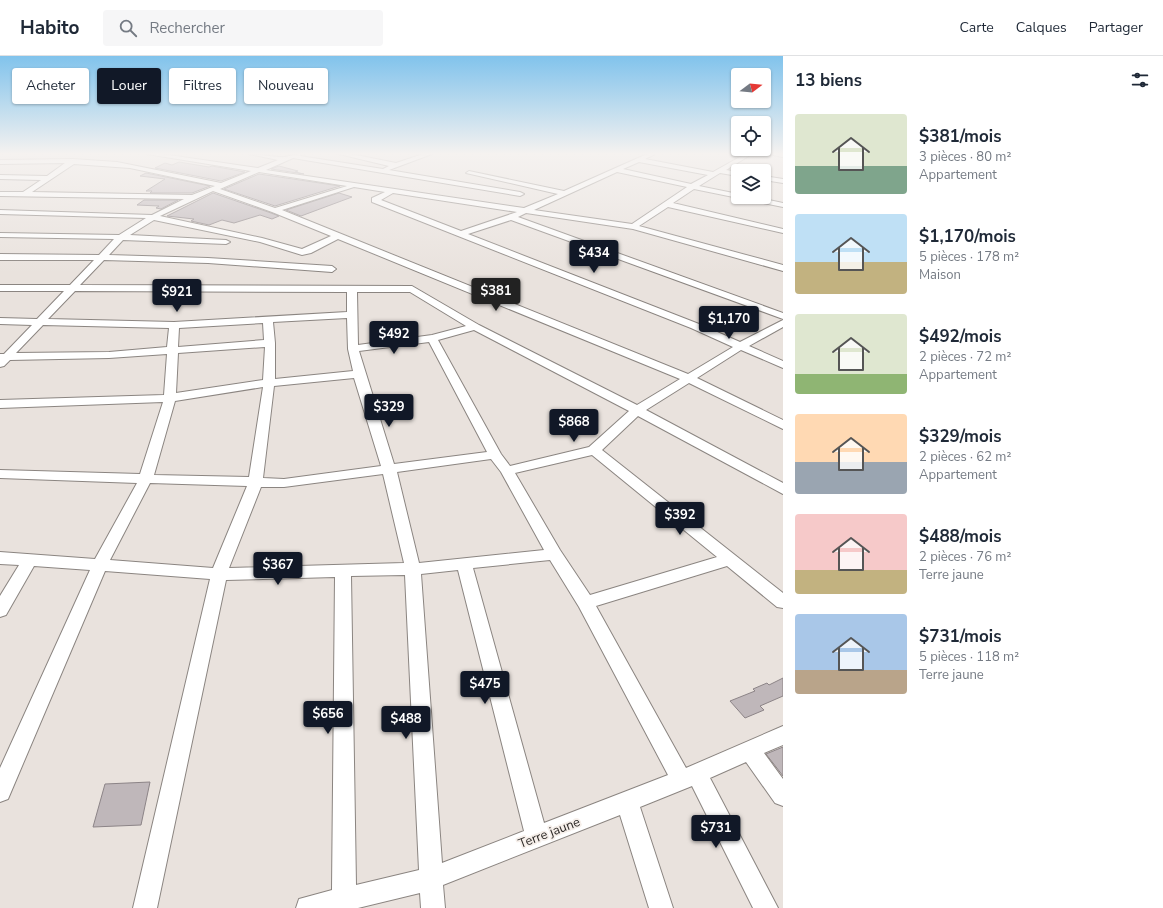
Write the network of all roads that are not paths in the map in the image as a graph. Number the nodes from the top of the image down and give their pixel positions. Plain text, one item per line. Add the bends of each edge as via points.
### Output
1 (0, 194) edge
2 (25, 194) junction
3 (202, 194) edge
4 (233, 194) edge
5 (328, 194) edge
6 (386, 194) edge
7 (411, 194) edge
8 (563, 194) edge
9 (681, 194) edge
10 (194, 198) junction
11 (771, 203) edge
12 (666, 204) junction
13 (783, 205) edge
14 (5, 207) edge
15 (275, 210) junction
16 (526, 210) junction
17 (511, 217) junction
18 (153, 218) junction
19 (633, 227) junction
20 (783, 231) edge
21 (463, 233) junction
22 (0, 235) edge
23 (337, 236) junction
24 (121, 237) junction
25 (226, 242) dead end
26 (0, 257) edge
27 (102, 257) junction
28 (783, 268) edge
29 (332, 269) dead end
30 (0, 288) edge
31 (73, 288) junction
32 (352, 290) junction
33 (353, 315) junction
34 (783, 316) edge
35 (268, 319) junction
36 (0, 321) edge
37 (41, 321) junction
38 (783, 323) edge
39 (174, 324) junction
40 (475, 327) junction
41 (432, 338) junction
42 (270, 343) junction
43 (741, 346) junction
44 (353, 349) junction
45 (173, 350) junction
46 (2, 359) edge
47 (783, 365) edge
48 (358, 374) junction
49 (688, 378) junction
50 (269, 383) junction
51 (170, 398) junction
52 (0, 404) edge
53 (637, 410) junction
54 (783, 426) edge
55 (594, 450) junction
56 (495, 455) junction
57 (389, 469) junction
58 (507, 471) junction
59 (0, 474) edge
60 (146, 478) junction
61 (255, 483) junction
62 (783, 489) edge
63 (554, 554) junction
64 (0, 558) edge
65 (730, 559) junction
66 (30, 560) junction
67 (464, 564) junction
68 (100, 566) junction
69 (413, 569) junction
70 (343, 570) junction
71 (218, 574) junction
72 (586, 602) junction
73 (783, 602) edge
74 (0, 610) edge
75 (783, 735) edge
76 (750, 751) junction
77 (689, 777) junction
78 (0, 792) edge
79 (783, 796) edge
80 (627, 802) junction
81 (537, 837) junction
82 (430, 879) junction
83 (344, 899) junction
84 (145, 908) edge
85 (308, 908) edge
86 (433, 908) edge
87 (662, 908) edge
88 (766, 908) edge

1 - 2 street
2 - 10 street
2 - 14 street
3 - 10 street
4 - 15 street
5 - 15 street
6 - 21 street via 375,200
7 - 16 street
8 - 16 street
9 - 12 street
10 - 18 street
11 - 13 street
12 - 19 street
12 - 20 street
14 - 18 street
15 - 23 street
16 - 17 street
16 - 19 street
17 - 21 street
17 - 34 street
18 - 23 street via 262,240 302,252
18 - 24 street
19 - 28 street
21 - 43 street
22 - 24 street
23 - 49 street
24 - 25 street
24 - 27 street
26 - 27 street
27 - 29 street via 282,264
27 - 31 street
30 - 31 street
31 - 32 street
31 - 37 street
32 - 33 street
32 - 40 street via 412,289
33 - 35 street
33 - 44 street
35 - 39 street
35 - 42 street
36 - 37 street
37 - 39 street
37 - 46 street
38 - 43 street
39 - 45 street
40 - 41 street
40 - 53 street
41 - 44 street
41 - 56 street
42 - 45 street
42 - 50 street
43 - 47 street
43 - 49 street
44 - 48 street
45 - 46 street
45 - 51 street
48 - 50 street
48 - 57 street
49 - 53 street
49 - 54 street
50 - 51 street
50 - 61 street
51 - 52 street
51 - 60 street
53 - 55 street
53 - 62 street
55 - 58 street
55 - 65 street
56 - 57 street
56 - 58 street
57 - 61 street via 313,480
57 - 69 street
58 - 63 street
59 - 60 street
60 - 61 street
60 - 68 street
61 - 71 street
63 - 67 street
63 - 72 street
64 - 66 street
65 - 72 street
65 - 73 street
66 - 68 street
66 - 74 street
67 - 69 street
67 - 81 street
68 - 71 street
68 - 78 street
69 - 70 street
69 - 82 street
70 - 71 street
70 - 83 street
71 - 84 street
72 - 77 street
75 - 76 street, Terre jaune
76 - 77 street, Terre jaune
76 - 79 street
77 - 80 street, Terre jaune
77 - 88 street
80 - 81 street, Terre jaune
80 - 87 street
81 - 82 street, Terre jaune
82 - 83 street, Terre jaune
82 - 86 street
83 - 85 street, Terre jaune

